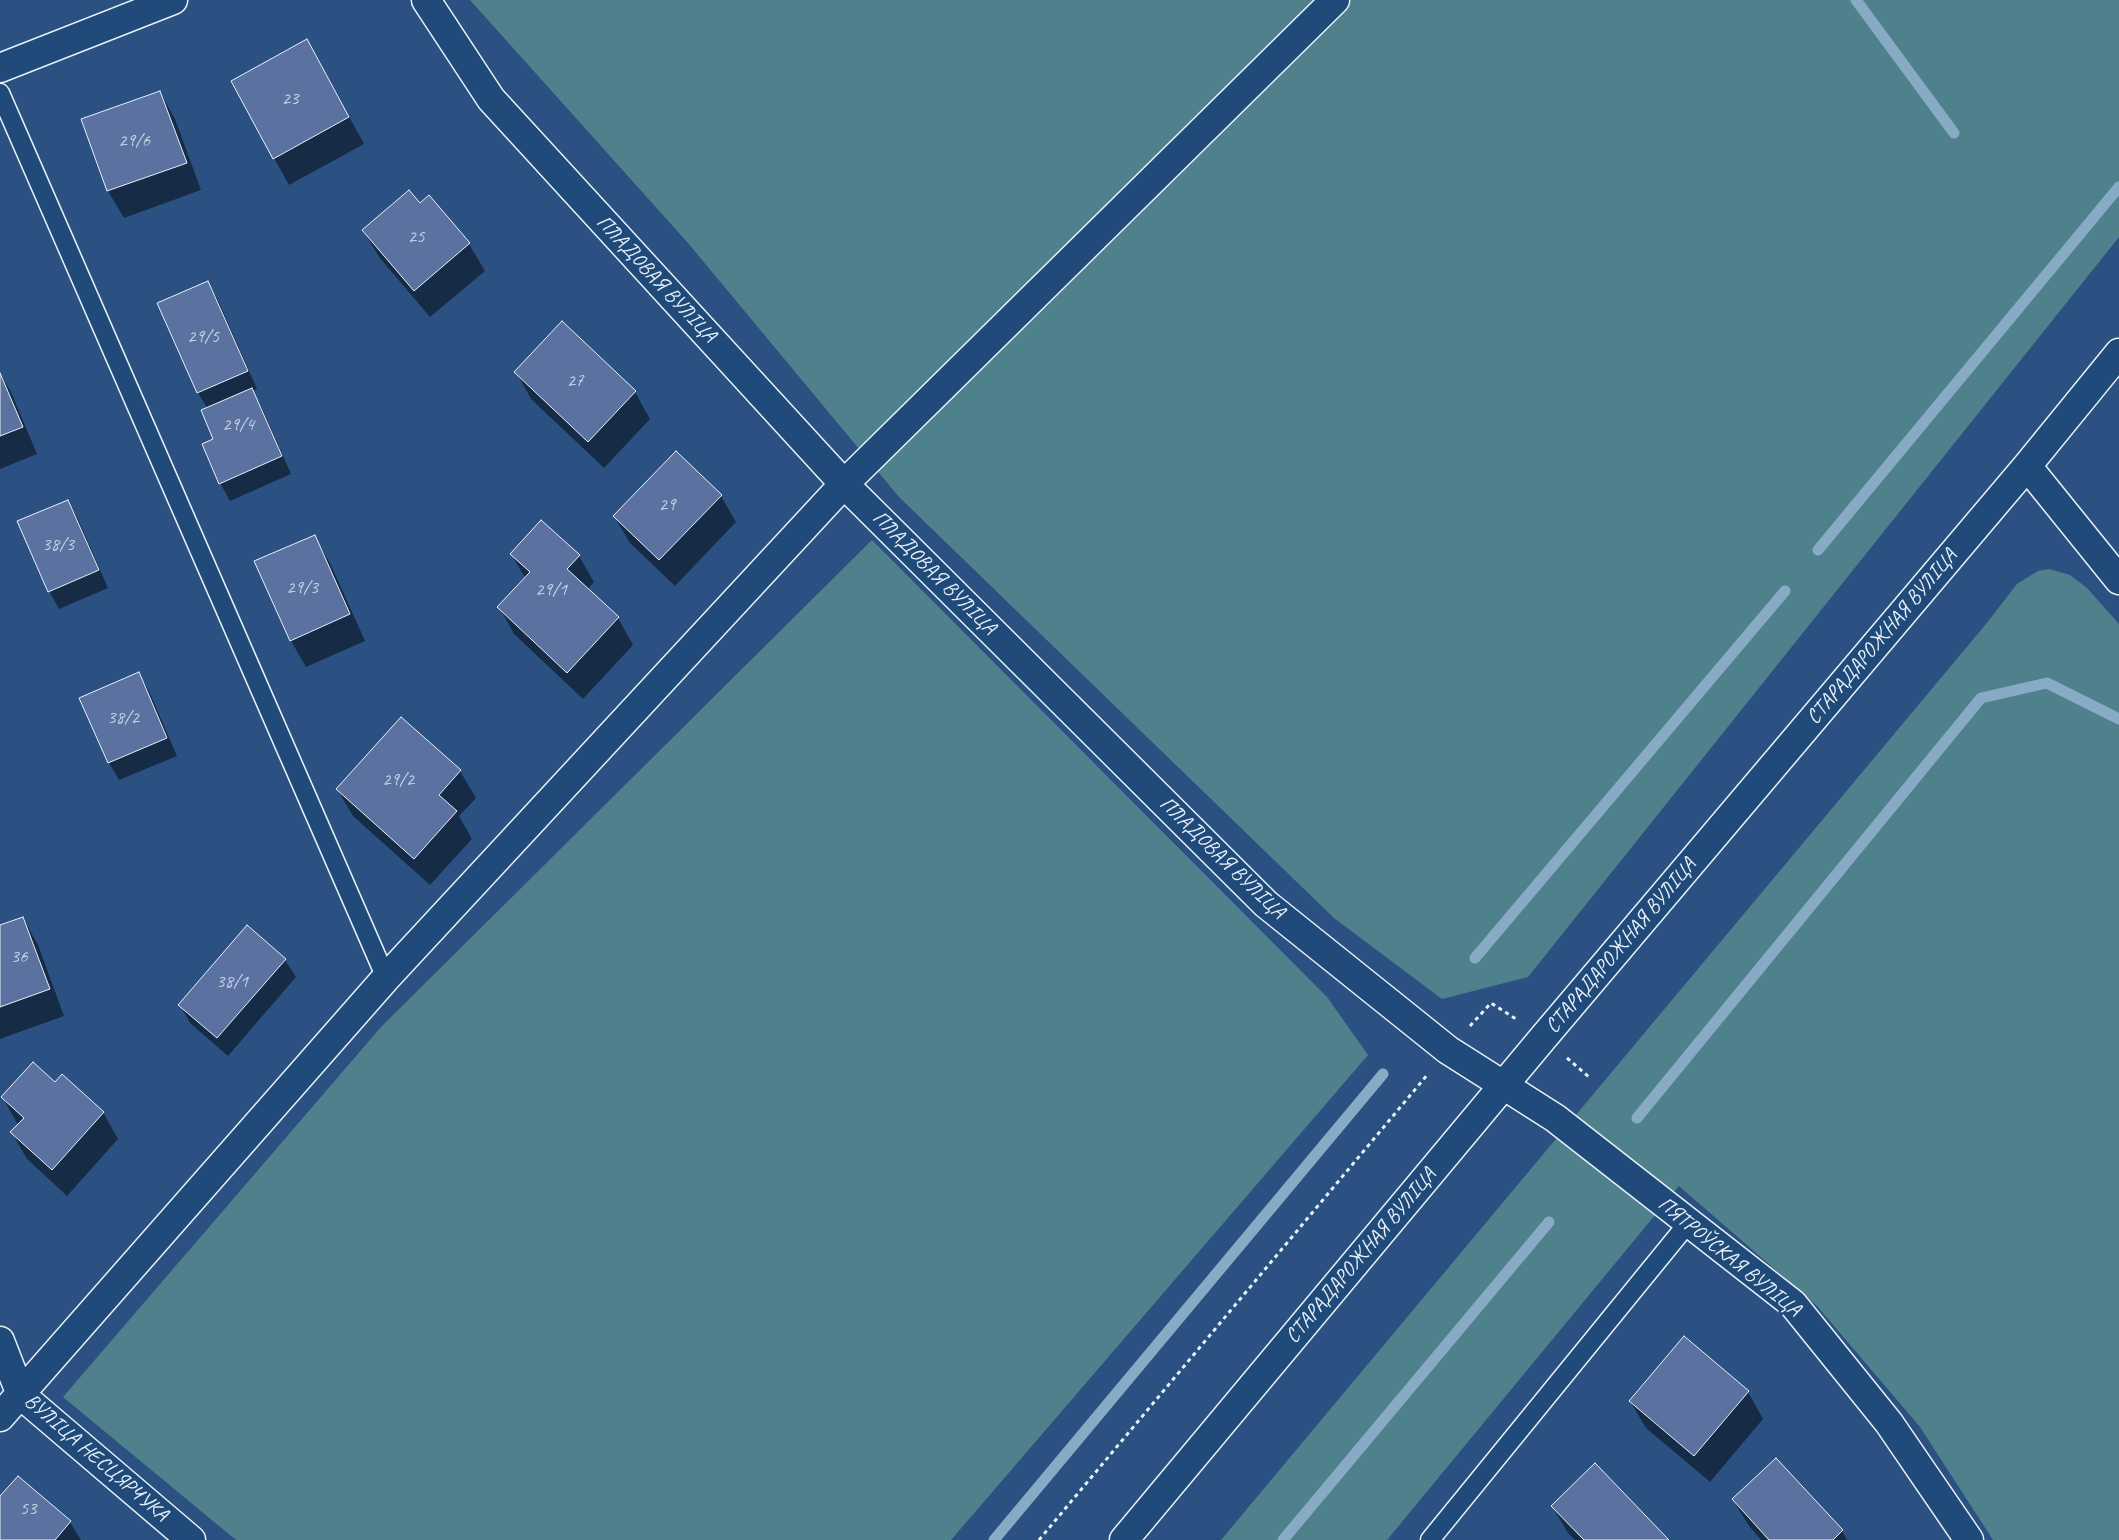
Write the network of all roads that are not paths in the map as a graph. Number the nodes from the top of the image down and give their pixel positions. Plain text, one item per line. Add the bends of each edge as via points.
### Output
1 (173, 0) edge
2 (426, 0) edge
3 (1335, 0) edge
4 (0, 68) edge
5 (0, 93) edge
6 (2119, 353) edge
7 (2027, 466) junction
8 (844, 484) junction
9 (2119, 580) edge
10 (386, 978) junction
11 (1503, 1086) junction
12 (1689, 1222) junction
13 (0, 1341) edge
14 (21, 1395) junction
15 (0, 1417) edge
16 (191, 1540) edge
17 (1124, 1540) edge
18 (1430, 1540) edge
19 (1969, 1540) edge

1 - 4 street
2 - 8 street, ПЛАДОВАЯ ВУЛІЦА via 491,99
3 - 8 street
5 - 10 lane
6 - 7 street, СТАРАДАРОЖНАЯ ВУЛІЦА
7 - 9 street
7 - 11 street, СТАРАДАРОЖНАЯ ВУЛІЦА
8 - 10 street
8 - 11 street, ПЛАДОВАЯ ВУЛІЦА via 1266,904 1448,1050
10 - 14 street
11 - 12 street, ПЯТРОЎСКАЯ ВУЛІЦА via 1555,1118
11 - 17 street, СТАРАДАРОЖНАЯ ВУЛІЦА
12 - 18 lane
12 - 19 street, ПЯТРОЎСКАЯ ВУЛІЦА via 1793,1304 1889,1423
13 - 14 street, ВУЛІЦА НЕСЦЯРЧУКА
14 - 15 street
14 - 16 street, ВУЛІЦА НЕСЦЯРЧУКА

